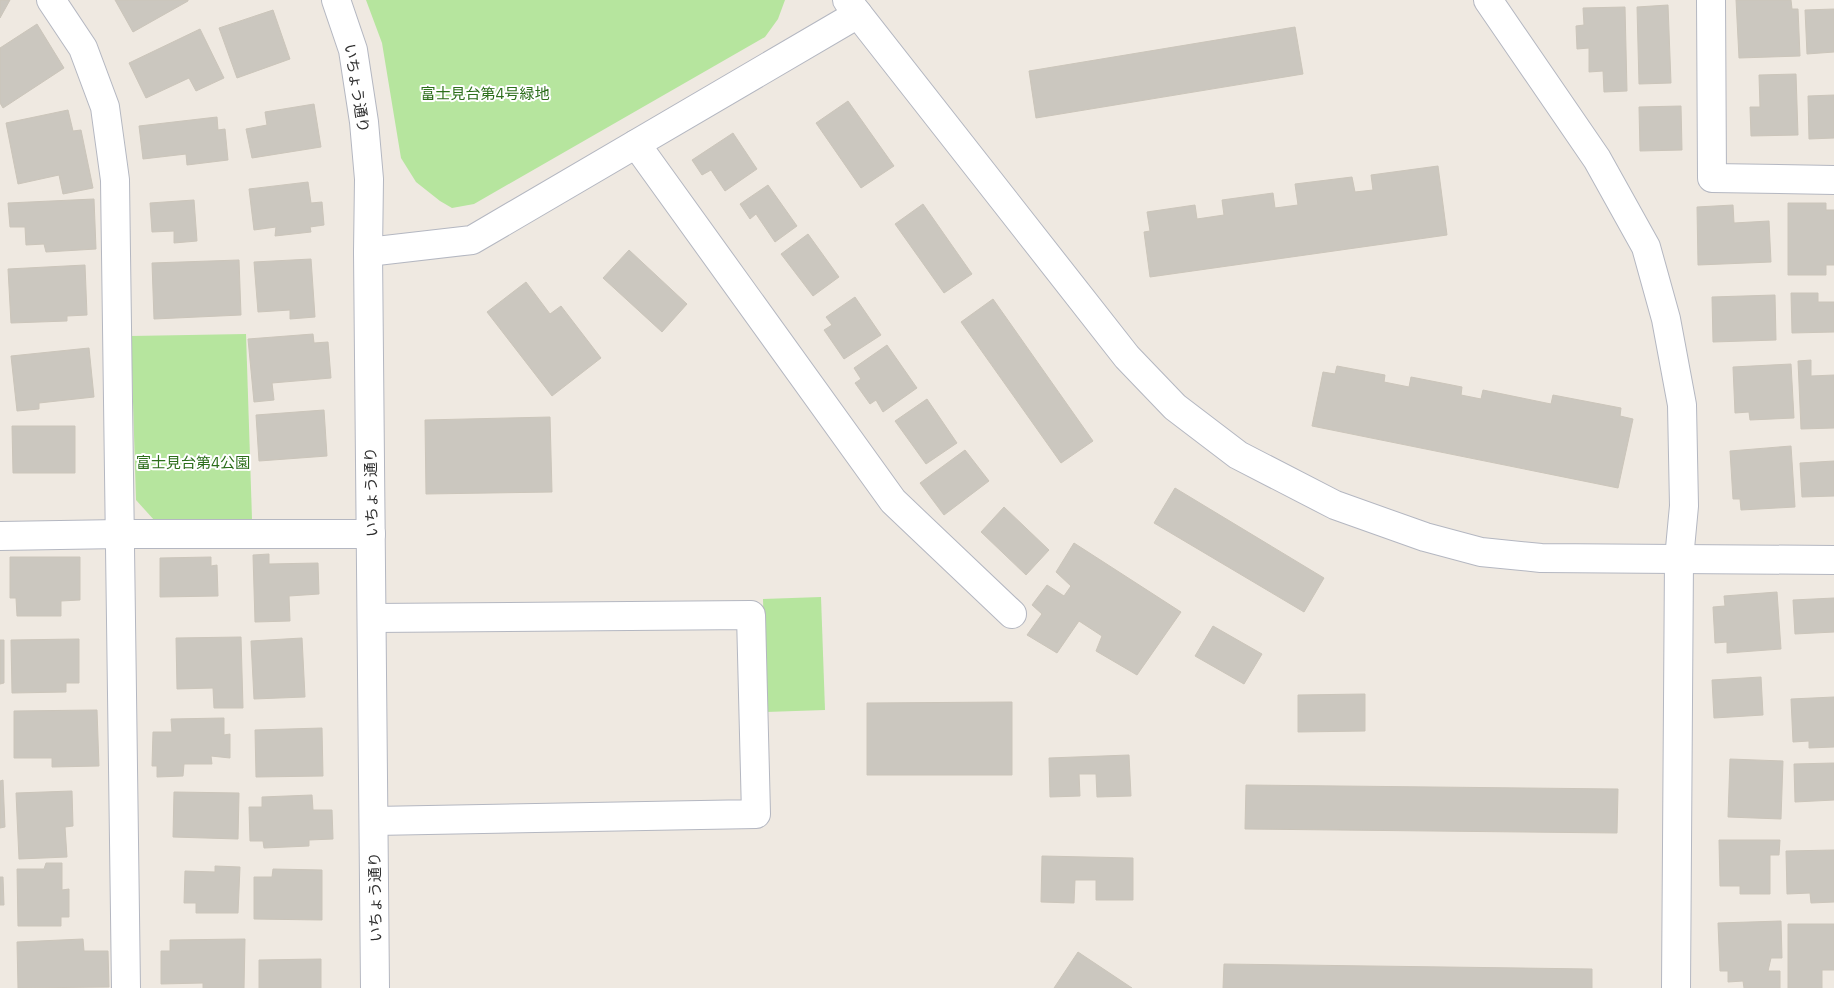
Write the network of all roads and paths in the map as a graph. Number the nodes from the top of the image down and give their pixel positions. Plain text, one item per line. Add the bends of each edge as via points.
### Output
1 (51, 0) edge
2 (336, 0) edge
3 (1488, 0) edge
4 (1711, 0) edge
5 (853, 7) edge
6 (636, 144) junction
7 (1834, 180) edge
8 (368, 252) junction
9 (120, 534) junction
10 (371, 534) junction
11 (0, 536) edge
12 (1679, 559) junction
13 (1834, 560) edge
14 (1012, 614) dead end
15 (372, 618) junction
16 (374, 821) junction
17 (126, 988) edge
18 (375, 988) edge
19 (1676, 988) edge

1 - 9 street via 83,48 105,107 115,180
2 - 8 street, いちょう通り via 353,50 364,122 369,179
3 - 12 street via 1597,159 1646,247 1666,319 1682,405 1684,506
4 - 7 street via 1712,178
5 - 6 street
5 - 12 street via 1127,357 1174,407 1238,455 1335,505 1425,537 1481,552 1541,558
6 - 8 street via 472,240
6 - 14 street via 894,502
8 - 10 street, いちょう通り
9 - 10 street
9 - 11 street
9 - 17 street
10 - 15 street, いちょう通り
12 - 13 street
12 - 19 street
15 - 16 street, いちょう通り
15 - 16 street via 751,615 756,814
16 - 18 street, いちょう通り

